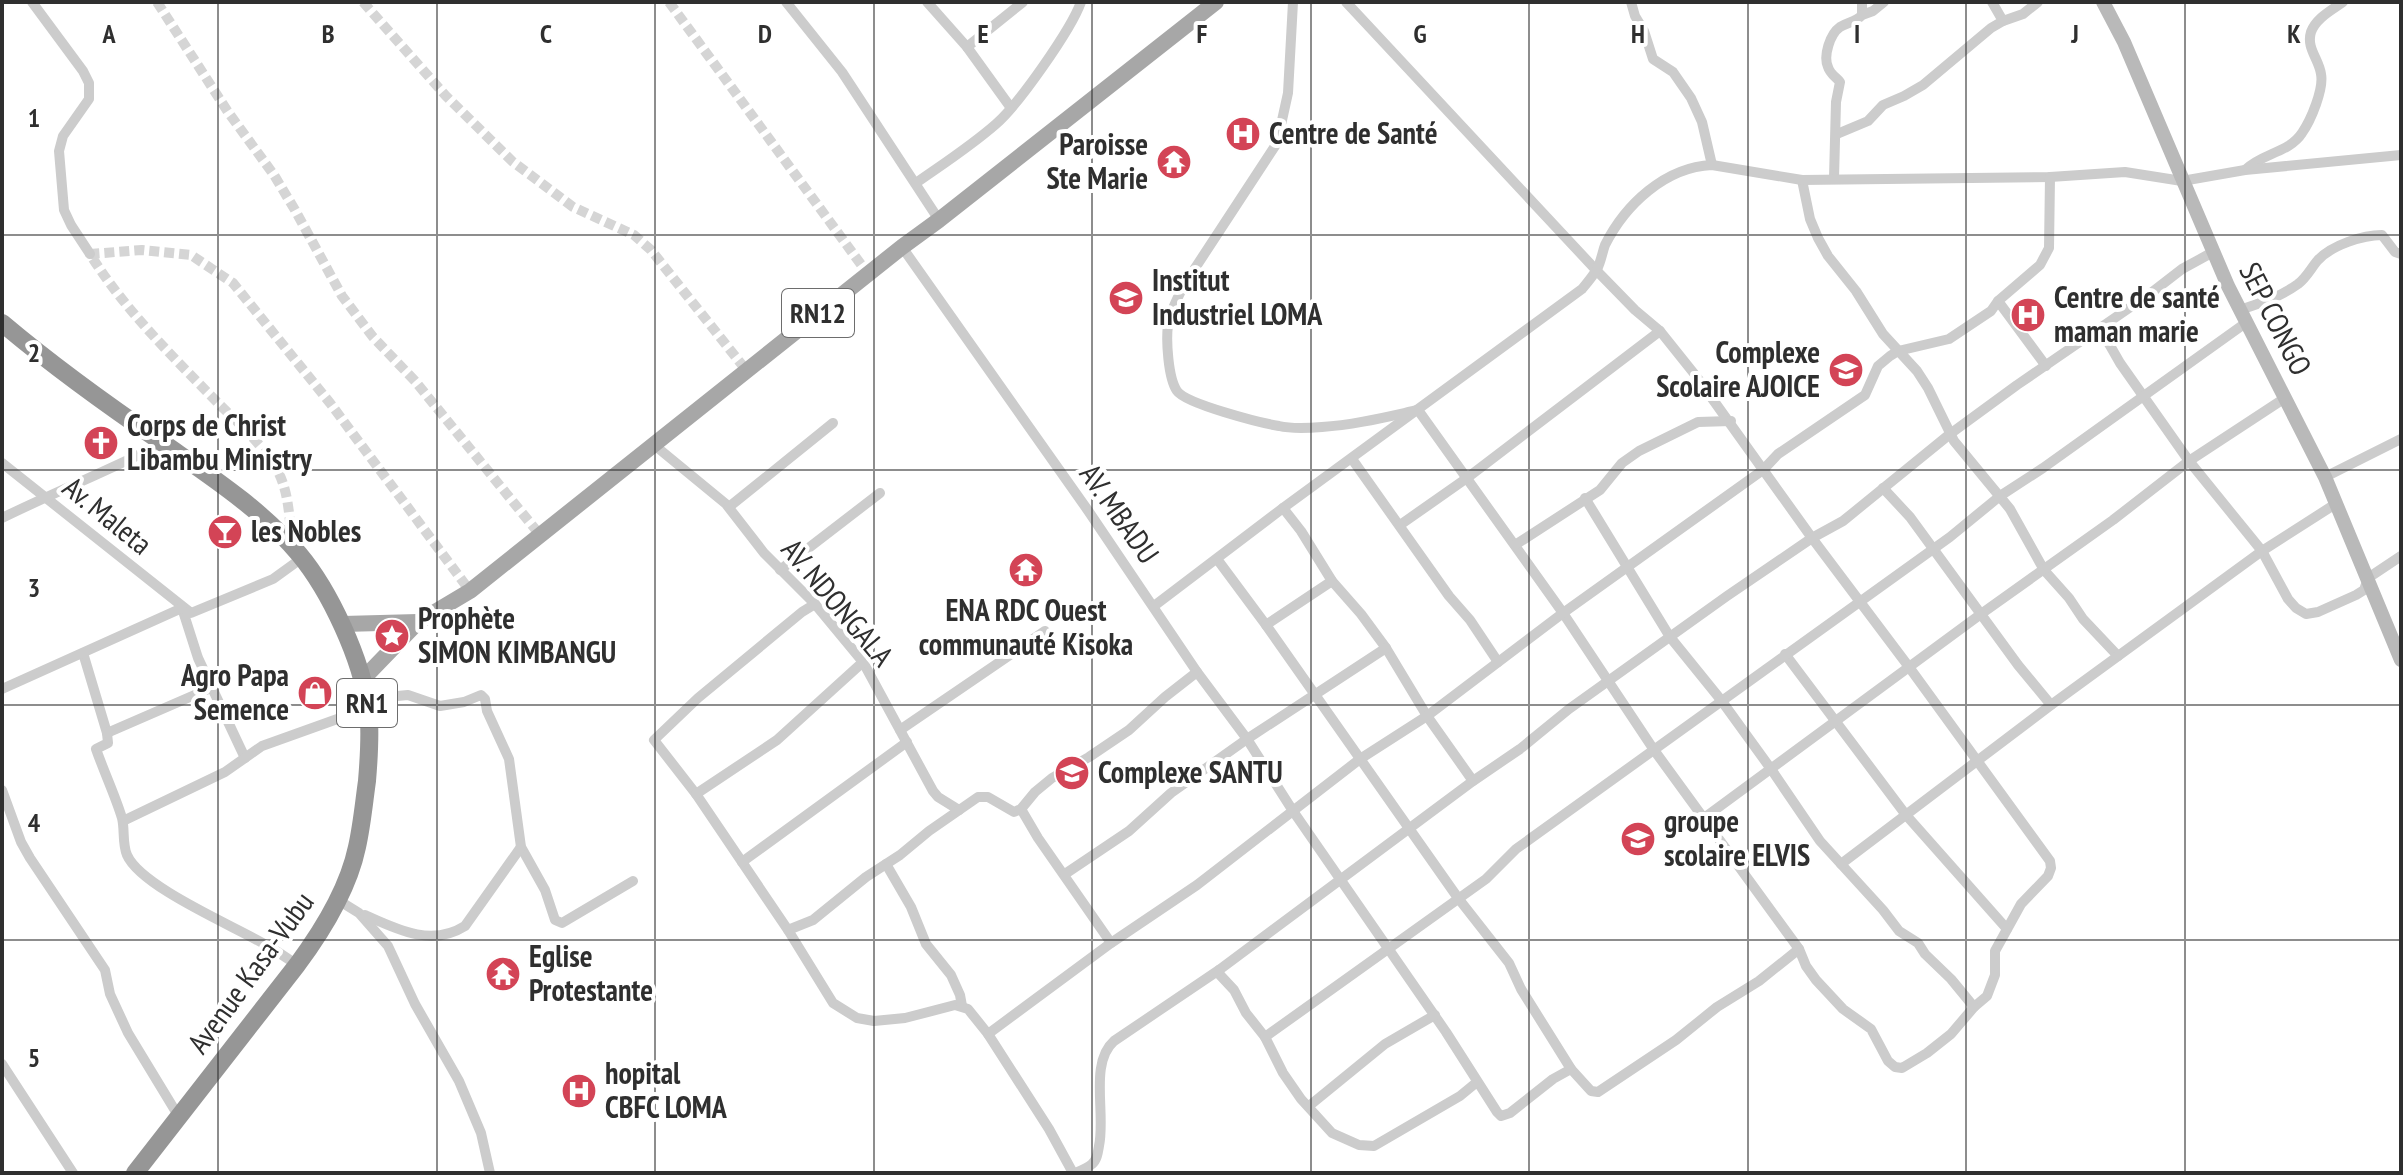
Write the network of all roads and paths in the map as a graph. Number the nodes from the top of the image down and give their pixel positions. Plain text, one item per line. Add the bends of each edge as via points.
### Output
1 (32, 2) edge
2 (786, 2) edge
3 (927, 2) edge
4 (1023, 2) edge
5 (1081, 2) edge
6 (1216, 2) edge
7 (1293, 2) edge
8 (1346, 2) edge
9 (1631, 2) edge
10 (1862, 2) edge
11 (1884, 2) edge
12 (1992, 2) edge
13 (2038, 2) edge
14 (2103, 2) edge
15 (2343, 2) edge
16 (1862, 15) junction
17 (2003, 21) junction
18 (967, 47) junction
19 (1011, 108) junction
20 (1837, 134) junction
21 (2401, 155) edge
22 (1712, 165) junction
23 (2245, 170) junction
24 (2050, 177) junction
25 (1834, 178) junction
26 (1802, 180) junction
27 (2182, 181) junction
28 (916, 183) junction
29 (939, 220) junction
30 (902, 247) junction
31 (2213, 252) junction
32 (90, 254) dead end
33 (2401, 254) edge
34 (1596, 270) junction
35 (1998, 301) junction
36 (2243, 316) junction
37 (2, 323) edge
38 (2100, 328) junction
39 (1660, 331) junction
40 (1898, 351) junction
41 (2046, 366) junction
42 (2144, 397) junction
43 (2285, 398) junction
44 (1418, 410) junction
45 (1731, 421) junction
46 (833, 423) dead end
47 (1950, 434) junction
48 (2401, 439) edge
49 (163, 443) junction
50 (653, 444) junction
51 (1352, 459) junction
52 (2189, 461) junction
53 (2, 463) edge
54 (1763, 470) junction
55 (2325, 477) junction
56 (1467, 478) junction
57 (1883, 488) junction
58 (880, 493) dead end
59 (2000, 496) junction
60 (45, 497) junction
61 (1585, 498) junction
62 (2337, 503) junction
63 (729, 507) junction
64 (1283, 508) junction
65 (2, 518) edge
66 (1400, 525) junction
67 (1812, 538) junction
68 (1515, 545) junction
69 (1933, 548) junction
70 (2262, 551) junction
71 (2401, 556) edge
72 (302, 558) junction
73 (1217, 559) junction
74 (1627, 567) junction
75 (780, 570) junction
76 (2044, 570) junction
77 (2368, 578) junction
78 (1332, 581) junction
79 (1859, 601) junction
80 (815, 604) junction
81 (1154, 606) junction
82 (182, 608) junction
83 (1563, 613) junction
84 (1981, 614) junction
85 (418, 622) junction
86 (343, 624) junction
87 (1266, 625) junction
88 (1045, 631) dead end
89 (1670, 637) junction
90 (2398, 643) edge
91 (1386, 648) junction
92 (83, 653) junction
93 (1785, 654) junction
94 (2118, 656) junction
95 (2401, 660) edge
96 (863, 662) junction
97 (1498, 662) junction
98 (1909, 667) junction
99 (1197, 672) junction
100 (361, 681) junction
101 (1608, 682) junction
102 (213, 687) junction
103 (2, 689) edge
104 (1314, 695) junction
105 (1721, 700) junction
106 (2051, 705) junction
107 (368, 708) junction
108 (1427, 716) junction
109 (1836, 722) junction
110 (900, 730) junction
111 (107, 733) junction
112 (1247, 739) junction
113 (907, 742) junction
114 (1654, 750) junction
115 (245, 758) junction
116 (1360, 759) junction
117 (1978, 762) junction
118 (1771, 769) junction
119 (1473, 781) junction
120 (2, 790) edge
121 (696, 794) junction
122 (1021, 809) junction
123 (959, 810) junction
124 (1293, 811) junction
125 (1906, 815) junction
126 (1704, 818) junction
127 (123, 821) junction
128 (1409, 829) junction
129 (521, 847) junction
130 (742, 862) junction
131 (886, 864) junction
132 (1841, 864) junction
133 (1065, 874) junction
134 (1341, 880) junction
135 (633, 881) dead end
136 (1458, 898) junction
137 (338, 900) junction
138 (359, 913) junction
139 (2007, 929) junction
140 (788, 930) junction
141 (1111, 943) junction
142 (1387, 948) junction
143 (1799, 949) junction
144 (297, 965) junction
145 (1219, 970) junction
146 (962, 1006) junction
147 (1974, 1007) junction
148 (1435, 1015) junction
149 (988, 1034) junction
150 (1265, 1037) junction
151 (2, 1064) edge
152 (1571, 1069) junction
153 (1477, 1082) junction
154 (1309, 1106) junction
155 (179, 1117) junction
156 (73, 1173) edge
157 (135, 1173) edge
158 (490, 1173) edge
159 (1074, 1173) edge

1 - 32 street via 89,83 89,99 63,136 59,151 64,210
2 - 28 street via 842,72
3 - 18 street
4 - 18 street
5 - 19 street
6 - 29 main road, RN12
7 - 44 street via 1288,93 1277,143 1175,303 1168,325 1172,382 1185,398 1281,427 1320,428
8 - 34 street
9 - 22 street via 1653,59 1673,72 1691,98
10 - 16 street
11 - 16 street
12 - 17 street
13 - 17 street
14 - 27 street, SEP CONGO
15 - 23 street via 2311,32 2322,74 2302,134
16 - 20 street via 1837,29 1825,59 1840,82
17 - 20 street via 1923,85 1883,105 1868,121
18 - 19 street
19 - 28 street
20 - 25 street
21 - 23 street
22 - 26 street
22 - 34 street via 1681,170 1631,206
23 - 27 street
24 - 25 street
24 - 27 street via 2125,172
24 - 35 street via 2049,248 2040,265
25 - 26 street
26 - 40 street via 1810,219 1828,256
27 - 31 street, SEP CONGO
28 - 29 street
29 - 30 main road, RN12
30 - 50 main road, RN12
30 - 81 street, AV. MBADU
31 - 36 street, SEP CONGO
31 - 38 street
33 - 36 street via 2382,235 2352,241 2322,256 2307,276
34 - 39 street
34 - 44 street via 1582,289
35 - 40 street via 1949,339
35 - 41 street
36 - 42 street
36 - 43 street, SEP CONGO
37 - 49 highway, Avenue Kasa-Vubu / RN1
38 - 41 street
38 - 42 street
39 - 45 street
39 - 56 street
40 - 47 street via 1928,388
40 - 54 street via 1878,366 1865,395 1778,454
41 - 47 street
42 - 52 street
42 - 59 street
43 - 52 street
43 - 55 street, SEP CONGO
44 - 51 street
44 - 56 street
45 - 54 street
45 - 61 street via 1698,422 1639,451
46 - 63 street
47 - 57 street
47 - 59 street
48 - 55 street
49 - 60 street
49 - 72 highway, Avenue Kasa-Vubu / RN1 via 251,508
50 - 63 street, AV. NDONGALA
50 - 85 main road, RN12 via 470,591
51 - 64 street
51 - 66 street
52 - 70 street
52 - 76 street
53 - 60 street, Av. Maleta
54 - 67 street
54 - 74 street
55 - 62 street, SEP CONGO
56 - 66 street
56 - 68 street
57 - 67 street
57 - 69 street
58 - 75 street
59 - 69 street
59 - 76 street
60 - 65 street
60 - 82 street, Av. Maleta
61 - 68 street
61 - 74 street
62 - 70 street
62 - 77 street, SEP CONGO
63 - 75 street, AV. NDONGALA
64 - 73 street
64 - 78 street
66 - 97 street
67 - 79 street
67 - 89 street
68 - 83 street
69 - 79 street
69 - 84 street
70 - 77 street via 2288,599 2306,614 2356,595
70 - 94 street
71 - 77 street
72 - 82 street via 273,579 230,597 191,613
72 - 86 highway, Avenue Kasa-Vubu / RN1
73 - 81 street
73 - 87 street
74 - 83 street
74 - 89 street
75 - 80 street, AV. NDONGALA
76 - 84 street
76 - 94 street
77 - 90 street, SEP CONGO
78 - 87 street
78 - 91 street
79 - 93 street
79 - 98 street
80 - 96 street, AV. NDONGALA
80 - 121 street via 654,740
81 - 99 street, AV. MBADU
82 - 92 street
82 - 102 street
83 - 97 street
83 - 101 street
84 - 98 street
84 - 106 street
85 - 86 main road, RN12
85 - 100 main road, RN12
86 - 100 highway, Avenue Kasa-Vubu / RN1
87 - 104 street
88 - 110 street
89 - 101 street
89 - 105 street
90 - 95 street, SEP CONGO
91 - 104 street
91 - 108 street
92 - 103 street
92 - 111 street
93 - 105 street
93 - 109 street
94 - 106 street
96 - 110 street, AV. NDONGALA
96 - 121 street via 777,740
97 - 108 street
98 - 109 street
98 - 117 street
99 - 112 street, AV. MBADU
99 - 122 street via 1129,730 1052,778
100 - 107 highway, Avenue Kasa-Vubu / RN1
101 - 114 street
101 - 119 street
102 - 111 street
102 - 115 street
104 - 112 street
104 - 116 street
105 - 114 street
105 - 118 street
106 - 117 street
107 - 115 street via 262,746
107 - 129 street via 399,694 440,706 484,696 509,759
107 - 137 highway, Avenue Kasa-Vubu / RN1 via 369,761 357,849
108 - 116 street
108 - 119 street
109 - 118 street
109 - 125 street
110 - 113 street, AV. NDONGALA
111 - 127 street via 108,743 96,749
112 - 124 street, AV. MBADU
112 - 133 street
113 - 123 street, AV. NDONGALA via 938,797
113 - 130 street
114 - 126 street
114 - 136 street via 1516,849
115 - 127 street
116 - 124 street
116 - 128 street
117 - 125 street
117 - 139 street via 2050,861 2048,876 2021,904
118 - 126 street
118 - 132 street
119 - 128 street
120 - 155 street via 21,842 105,970 128,1033
121 - 130 street
122 - 123 street via 1014,812 984,795
122 - 133 street
123 - 131 street
124 - 134 street, AV. MBADU
124 - 141 street
125 - 132 street
125 - 139 street
126 - 143 street
127 - 144 street via 124,843 136,868
128 - 134 street
128 - 136 street
129 - 135 street via 558,922
129 - 138 street via 465,926 446,936 404,932
130 - 140 street
131 - 140 street via 813,920
131 - 146 street via 926,944 951,975
132 - 147 street
133 - 141 street
134 - 142 street, AV. MBADU
134 - 145 street
136 - 142 street
136 - 152 street via 1509,963
137 - 138 street
137 - 144 highway, Avenue Kasa-Vubu / RN1
138 - 158 street via 388,946 459,1081 481,1133
139 - 147 street via 1995,951 1992,985
140 - 146 street via 833,1003 857,1018 887,1021
141 - 149 street
142 - 148 street, AV. MBADU
142 - 150 street
143 - 147 street via 1816,980 1871,1029 1895,1067 1927,1053
143 - 152 street via 1601,1091 1591,1091
144 - 155 highway, Avenue Kasa-Vubu / RN1
145 - 150 street
145 - 159 street via 1107,1048 1100,1069 1098,1153 1092,1165
146 - 149 street
148 - 153 street, AV. MBADU
148 - 154 street via 1385,1044
149 - 159 street
150 - 154 street
151 - 156 street
152 - 153 street, AV. MBADU via 1505,1116
153 - 154 street via 1371,1147 1332,1133
155 - 157 highway, Avenue Kasa-Vubu / RN1

